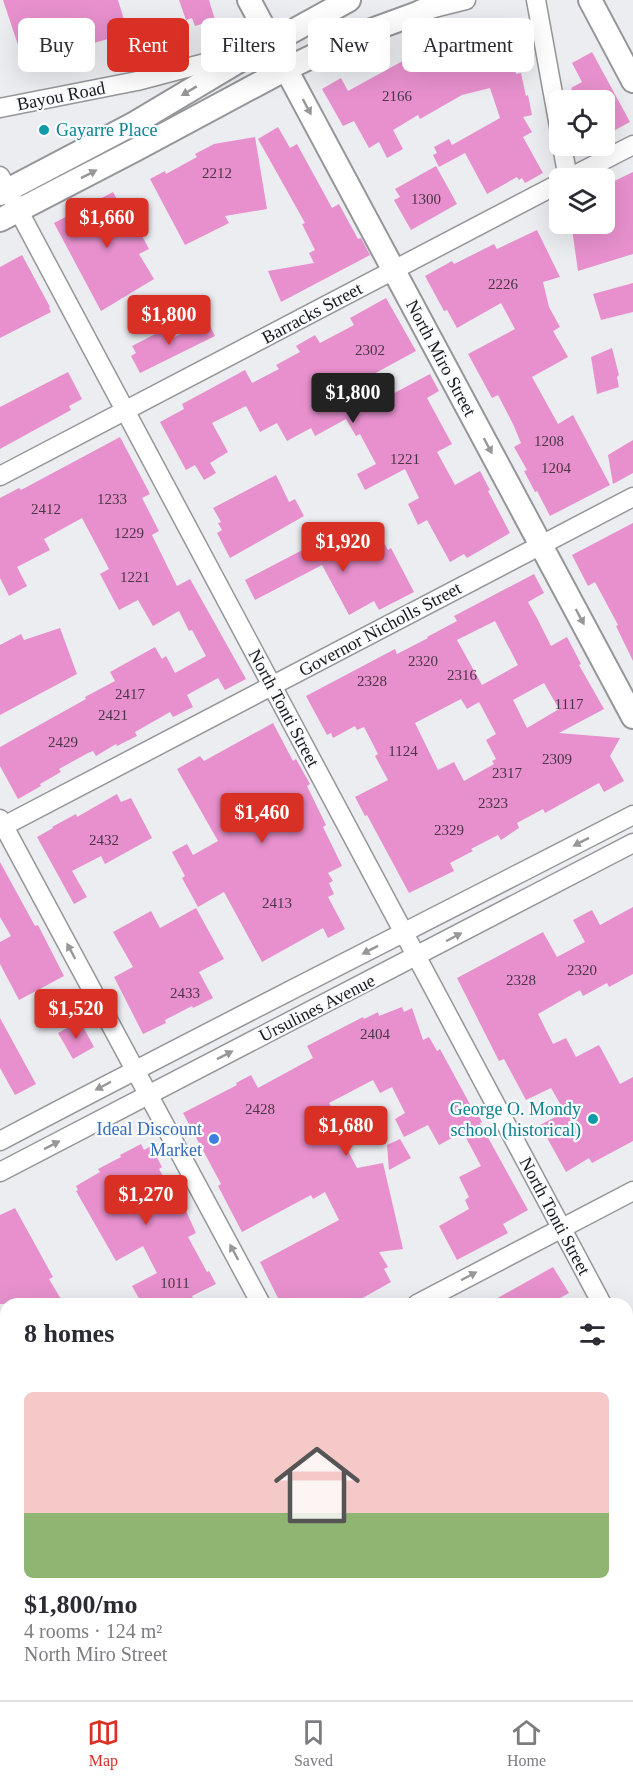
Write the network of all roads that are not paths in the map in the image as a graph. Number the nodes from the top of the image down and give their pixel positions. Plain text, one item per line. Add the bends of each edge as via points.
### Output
1 (249, 0) edge
2 (349, 0) edge
3 (445, 0) edge
4 (466, 0) edge
5 (536, 0) edge
6 (590, 0) edge
7 (418, 13) junction
8 (256, 18) edge
9 (296, 29) edge
10 (201, 63) edge
11 (296, 64) edge
12 (221, 72) edge
13 (280, 72) edge
14 (288, 72) edge
15 (633, 81) edge
16 (552, 90) edge
17 (0, 108) edge
18 (633, 145) edge
19 (588, 168) edge
20 (549, 189) edge
21 (5, 198) edge
22 (394, 270) junction
23 (125, 411) junction
24 (0, 476) edge
25 (633, 497) edge
26 (541, 545) junction
27 (272, 686) junction
28 (633, 717) edge
29 (633, 815) edge
30 (1, 824) edge
31 (633, 843) edge
32 (404, 933) junction
33 (417, 956) junction
34 (135, 1069) junction
35 (149, 1094) junction
36 (0, 1141) edge
37 (0, 1172) edge
38 (633, 1191) edge
39 (561, 1228) junction
40 (258, 1298) edge
41 (428, 1298) edge
42 (599, 1298) edge

1 - 8 street, North Miro Street
2 - 9 street
3 - 7 street
4 - 7 street
5 - 16 street
6 - 15 street
7 - 11 street via 355,36
10 - 17 street, Bayou Road via 137,81
12 -> 21 street
21 -> 13 street via 135,150
14 -> 22 street, North Miro Street
18 - 19 street
20 - 22 street, Barracks Street
21 - 23 street, North Tonti Street
22 - 23 street, Barracks Street
22 -> 26 street, North Miro Street
23 - 24 street, Barracks Street
23 - 27 street, North Tonti Street
25 - 26 street, Governor Nicholls Street
26 - 27 street, Governor Nicholls Street
26 -> 28 street, North Miro Street
27 - 30 street, Governor Nicholls Street
27 - 32 street, North Tonti Street
29 -> 32 street, Ursulines Avenue
34 -> 30 street
33 -> 31 street, Ursulines Avenue
32 - 33 street, North Tonti Street
32 -> 34 street, Ursulines Avenue
35 -> 33 street, Ursulines Avenue
33 - 39 street, North Tonti Street
34 - 35 street
34 -> 36 street, Ursulines Avenue
37 -> 35 street, Ursulines Avenue
40 -> 35 street
38 - 39 street
41 -> 39 street
39 - 42 street, North Tonti Street

